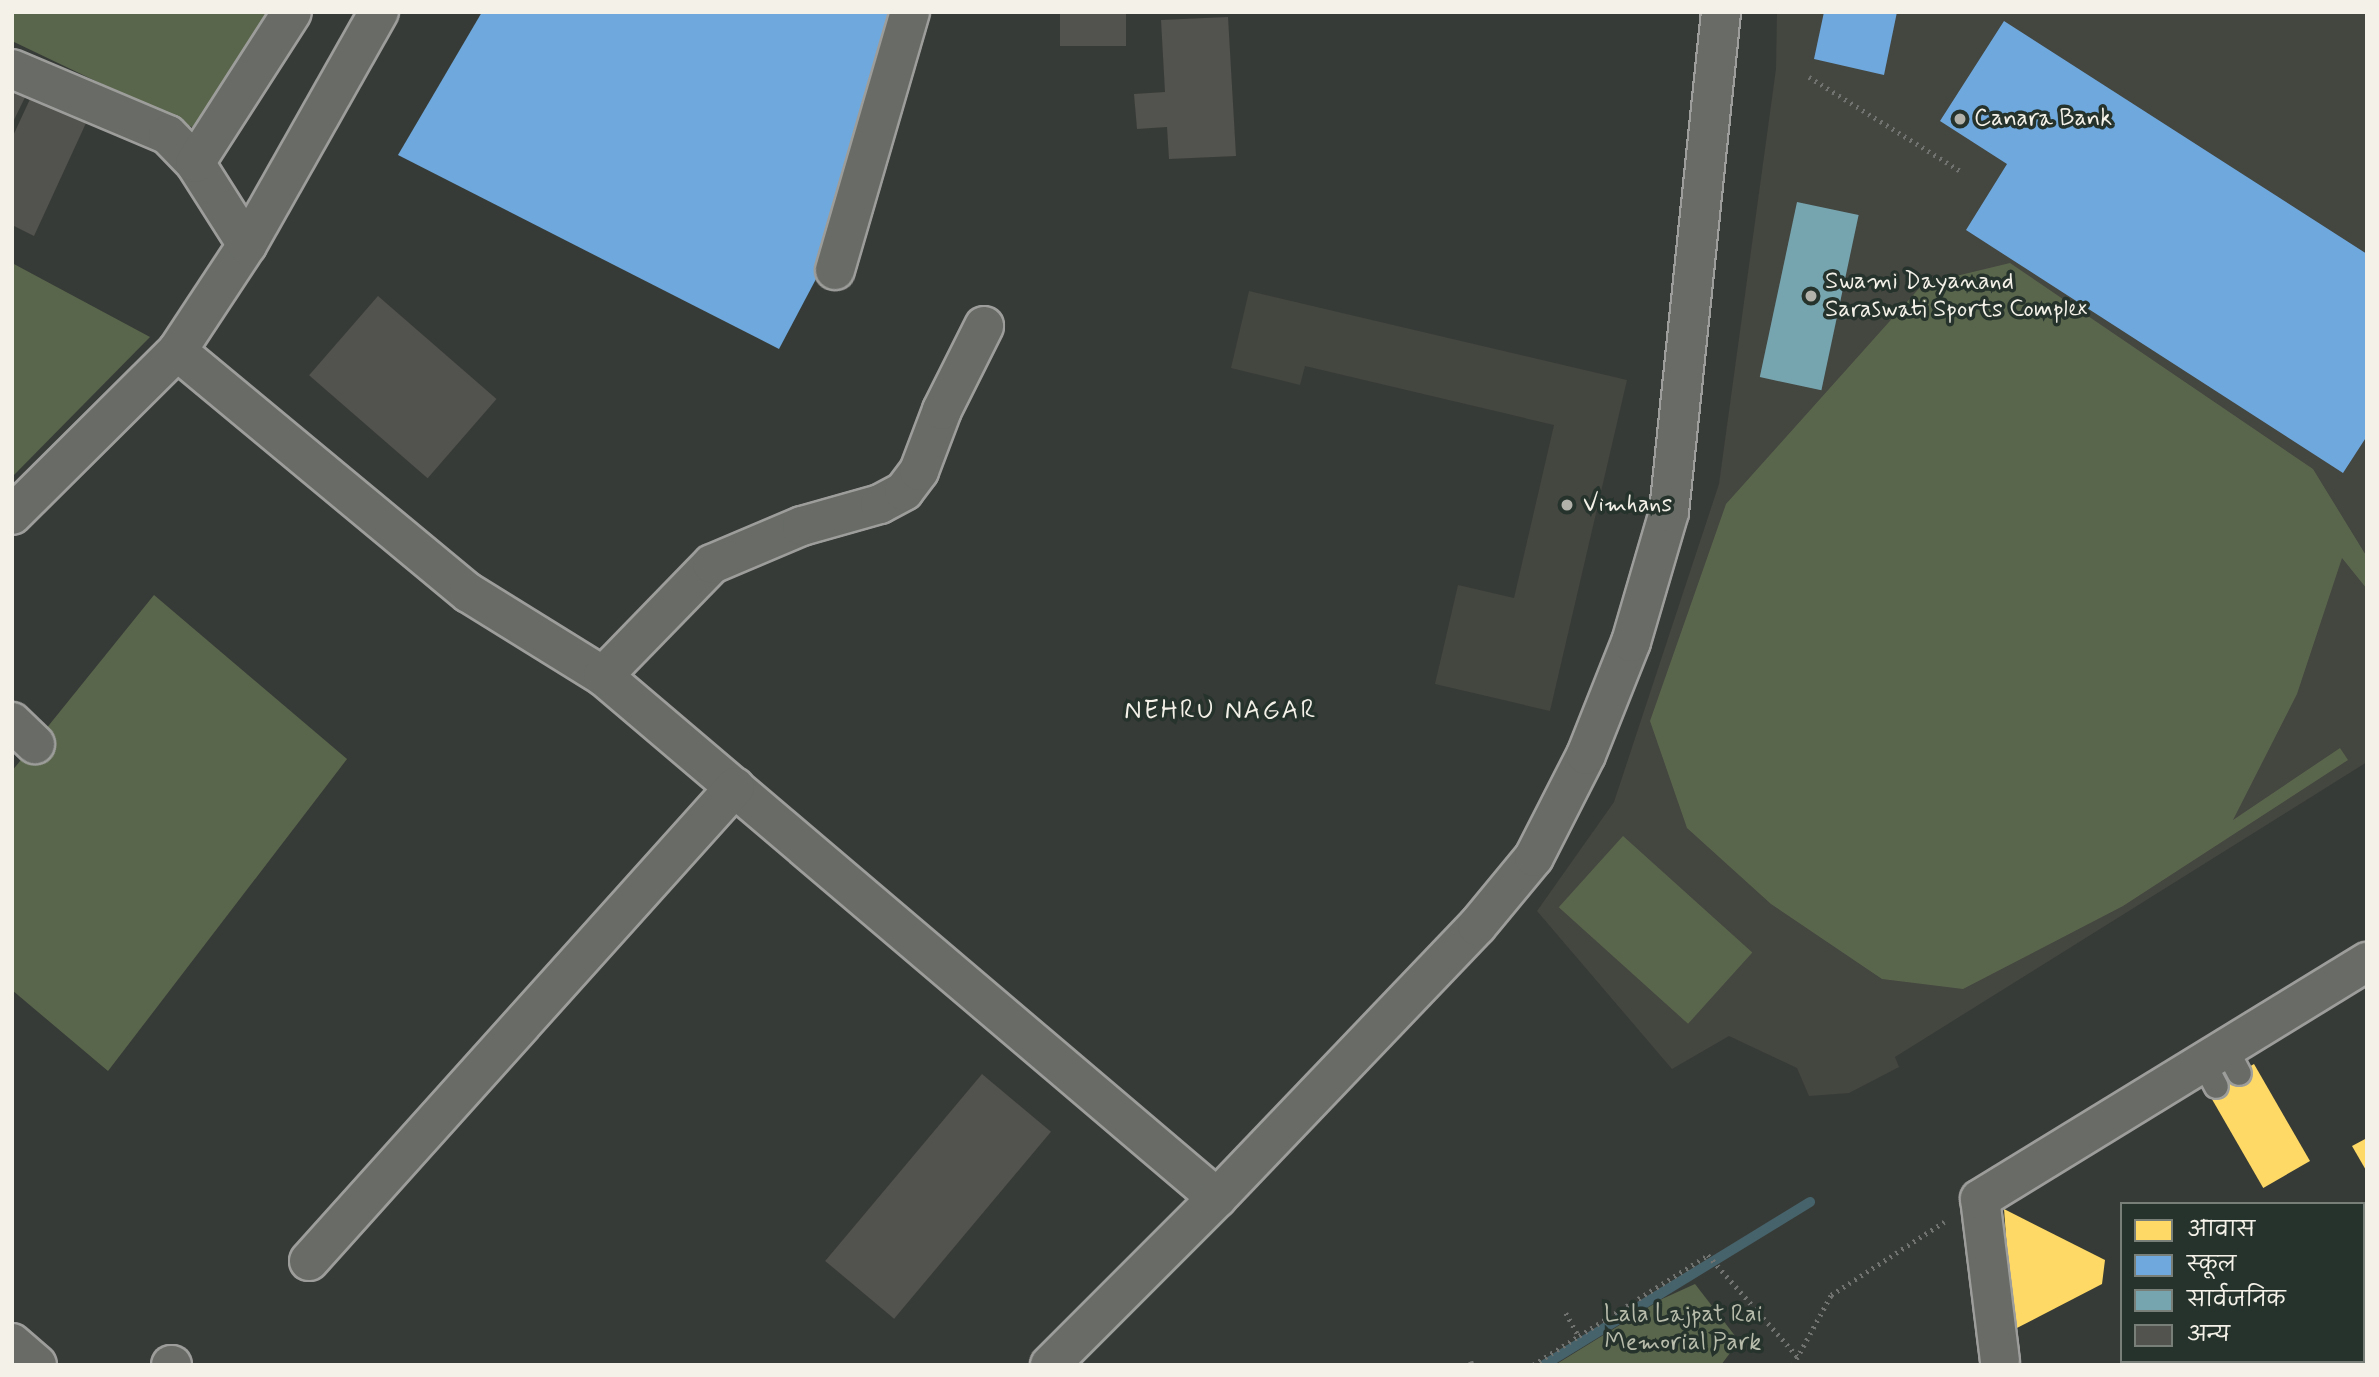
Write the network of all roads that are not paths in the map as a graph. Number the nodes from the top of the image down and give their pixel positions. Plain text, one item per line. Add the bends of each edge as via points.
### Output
1 (292, 12) edge
2 (379, 12) edge
3 (910, 12) edge
4 (1721, 12) edge
5 (12, 69) edge
6 (195, 163) junction
7 (247, 245) junction
8 (835, 270) dead end
9 (984, 326) dead end
10 (177, 351) junction
11 (12, 515) edge
12 (603, 676) junction
13 (735, 787) junction
14 (2367, 962) edge
15 (1217, 1198) junction
16 (309, 1261) dead end
17 (12, 1343) edge
18 (1999, 1364) edge
19 (37, 1365) edge
20 (1050, 1365) edge

1 - 6 street
2 - 7 street
3 - 8 street
4 - 15 street via 1669,512 1631,642 1586,755 1534,858 1486,916
5 - 6 street via 168,135
6 - 7 street
7 - 10 street
9 - 12 street via 942,410 919,471 904,491 880,504 802,526 712,564
10 - 11 street
10 - 12 street via 470,593
12 - 13 street
13 - 15 street
13 - 16 street
14 - 18 street via 2221,1068 1980,1199
15 - 20 street
17 - 19 street

